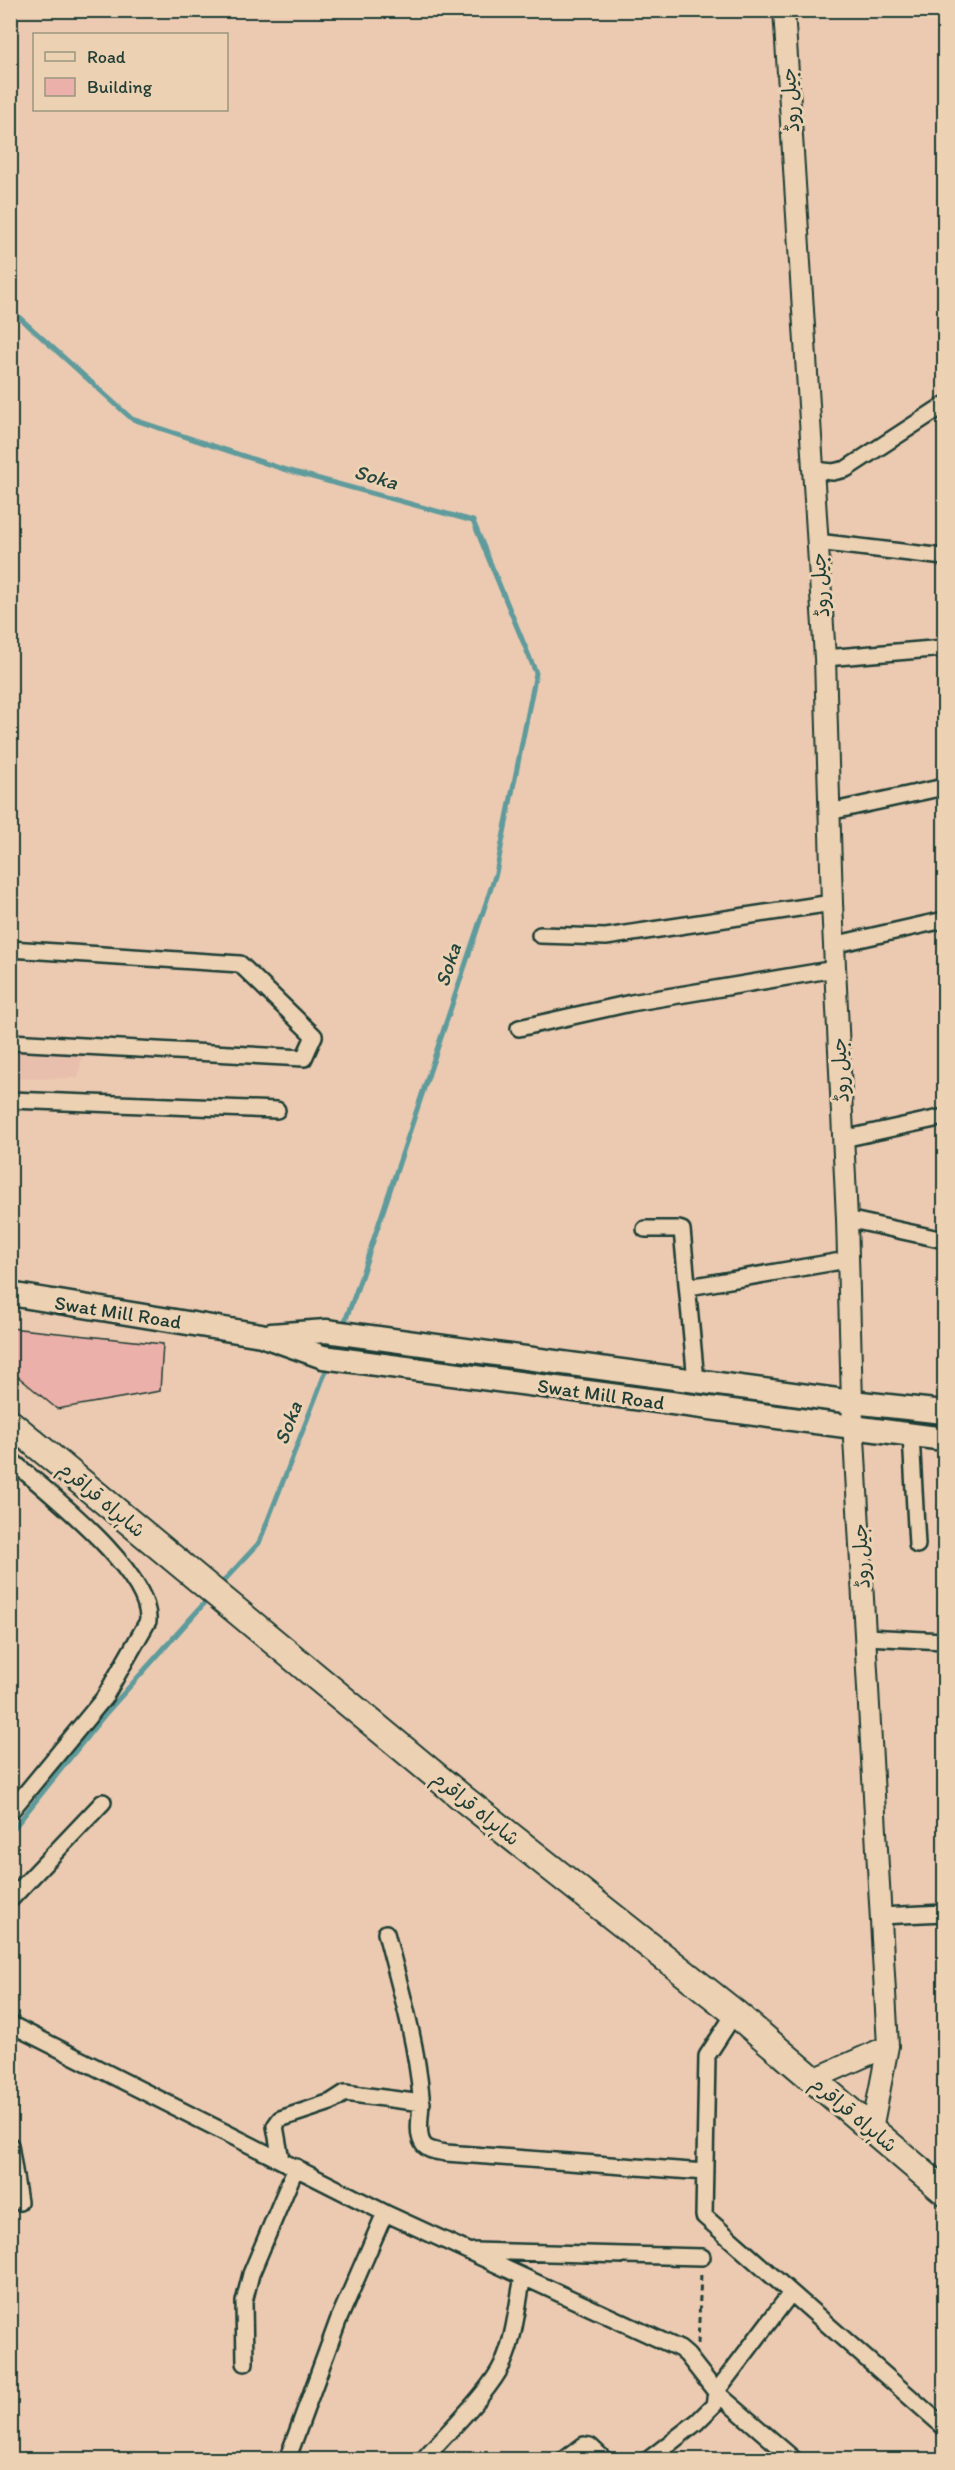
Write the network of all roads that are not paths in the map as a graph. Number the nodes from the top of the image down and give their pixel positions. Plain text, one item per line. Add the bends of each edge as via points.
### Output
1 (784, 10) edge
2 (945, 405) edge
3 (813, 470) junction
4 (817, 542) junction
5 (945, 557) edge
6 (945, 648) edge
7 (825, 658) junction
8 (945, 787) edge
9 (830, 812) junction
10 (832, 903) junction
11 (945, 920) edge
12 (540, 935) dead end
13 (833, 945) junction
14 (10, 949) edge
15 (835, 969) junction
16 (519, 1028) dead end
17 (10, 1042) edge
18 (10, 1100) edge
19 (277, 1110) dead end
20 (945, 1117) edge
21 (843, 1139) junction
22 (847, 1219) junction
23 (645, 1229) dead end
24 (945, 1240) edge
25 (847, 1260) junction
26 (689, 1287) junction
27 (10, 1294) edge
28 (261, 1335) junction
29 (696, 1381) junction
30 (852, 1402) junction
31 (945, 1412) edge
32 (10, 1423) edge
33 (854, 1427) junction
34 (911, 1435) junction
35 (945, 1439) edge
36 (10, 1459) edge
37 (917, 1545) dead end
38 (866, 1637) junction
39 (945, 1641) edge
40 (103, 1802) dead end
41 (10, 1812) edge
42 (10, 1900) edge
43 (945, 1913) edge
44 (880, 1916) junction
45 (386, 1933) dead end
46 (735, 2013) junction
47 (10, 2024) edge
48 (888, 2046) junction
49 (814, 2079) junction
50 (422, 2103) junction
51 (872, 2129) junction
52 (10, 2145) edge
53 (281, 2160) junction
54 (296, 2167) junction
55 (705, 2172) junction
56 (945, 2191) edge
57 (19, 2202) dead end
58 (385, 2213) junction
59 (467, 2251) junction
60 (702, 2257) road end
61 (523, 2277) junction
62 (791, 2292) junction
63 (245, 2363) dead end
64 (716, 2392) junction
65 (945, 2427) edge
66 (649, 2459) edge
67 (287, 2460) edge
68 (423, 2460) edge
69 (564, 2460) edge
70 (605, 2460) edge
71 (795, 2460) edge

1 - 3 street, جیل روڈ
2 - 3 street via 846,469
3 - 4 street, جیل روڈ
4 - 5 street
4 - 7 street, جیل روڈ
6 - 7 street
7 - 9 street, جیل روڈ
8 - 9 street
9 - 10 street, جیل روڈ
10 - 12 street via 606,937
10 - 13 street, جیل روڈ
11 - 13 street
13 - 15 street, جیل روڈ
14 - 17 street via 240,964 314,1036 304,1058
15 - 16 street via 631,1003
15 - 21 street, جیل روڈ
18 - 19 street
20 - 21 street
21 - 22 street, جیل روڈ
22 - 24 street
22 - 25 street, جیل روڈ
23 - 26 street via 682,1230
25 - 26 street
25 - 30 street, جیل روڈ
26 - 29 street
27 - 28 main road, Swat Mill Road
28 - 29 main road, Swat Mill Road via 326,1331
28 - 33 main road, Swat Mill Road via 323,1357
29 - 30 main road, Swat Mill Road
30 - 31 main road, Swat Mill Road
30 - 33 street, جیل روڈ
32 - 46 highway, شاہراہ قراقرم via 465,1800
33 - 34 main road, Swat Mill Road
33 - 38 street, جیل روڈ
34 - 35 main road, Swat Mill Road
34 - 37 street
36 - 41 street via 108,1546 149,1608 148,1621 104,1698
38 - 39 street
38 - 44 street, جیل روڈ
40 - 42 street
43 - 44 street
44 - 48 street, جیل روڈ
45 - 50 street via 418,2060
46 - 49 highway, شاہراہ قراقرم
46 - 55 street via 707,2056
47 - 53 street
48 - 49 street
48 - 51 street, جیل روڈ
49 - 51 highway, شاہراہ قراقرم
50 - 53 street via 345,2093 331,2102 280,2119 275,2126
50 - 55 street via 420,2137 423,2146 433,2151
51 - 56 highway, شاہراہ قراقرم
52 - 57 street
53 - 54 street
54 - 58 street
54 - 63 street via 251,2274 244,2302
55 - 62 street via 704,2216
58 - 59 street
58 - 67 street via 338,2321
59 - 60 street
59 - 61 street
61 - 64 street via 680,2349
61 - 68 street via 503,2364
62 - 64 street
62 - 65 street
64 - 66 street via 714,2405
64 - 71 street
69 - 70 street via 584,2445

